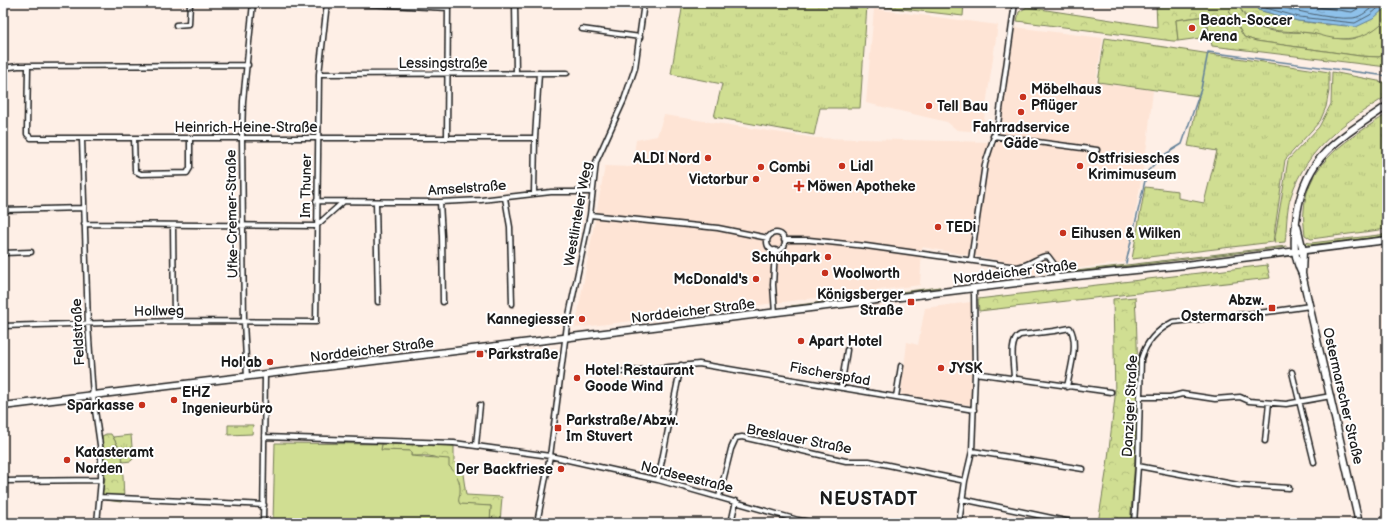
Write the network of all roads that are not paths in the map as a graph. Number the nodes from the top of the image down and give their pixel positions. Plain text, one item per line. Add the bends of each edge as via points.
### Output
1 (190, 3) edge
2 (253, 3) edge
3 (327, 3) edge
4 (347, 3) edge
5 (515, 3) edge
6 (644, 3) edge
7 (1015, 3) edge
8 (387, 4) edge
9 (448, 5) edge
10 (176, 25) dead end
11 (582, 29) dead end
12 (640, 37) junction
13 (248, 65) junction
14 (28, 67) junction
15 (3, 68) edge
16 (516, 73) junction
17 (539, 73) junction
18 (567, 73) dead end
19 (319, 74) junction
20 (447, 74) junction
21 (1387, 106) edge
22 (993, 136) junction
23 (134, 138) junction
24 (242, 138) junction
25 (317, 138) junction
26 (447, 138) junction
27 (535, 138) junction
28 (82, 139) junction
29 (190, 139) junction
30 (1097, 150) dead end
31 (592, 192) junction
32 (534, 194) junction
33 (505, 198) junction
34 (316, 201) junction
35 (343, 202) junction
36 (376, 202) junction
37 (440, 202) junction
38 (84, 208) junction
39 (3, 210) edge
40 (590, 214) junction
41 (1296, 222) junction
42 (84, 224) junction
43 (173, 225) junction
44 (244, 225) junction
45 (316, 226) junction
46 (768, 238) junction
47 (784, 240) junction
48 (1387, 240) edge
49 (775, 250) junction
50 (1303, 251) junction
51 (3, 252) edge
52 (31, 252) dead end
53 (1294, 252) junction
54 (971, 260) junction
55 (1302, 274) junction
56 (1057, 278) junction
57 (974, 290) junction
58 (378, 302) dead end
59 (443, 302) dead end
60 (512, 304) dead end
61 (1310, 306) junction
62 (775, 313) junction
63 (174, 322) junction
64 (244, 322) junction
65 (316, 322) joint
66 (88, 324) junction
67 (3, 326) edge
68 (566, 339) junction
69 (847, 350) dead end
70 (681, 365) junction
71 (901, 366) dead end
72 (620, 372) dead end
73 (1292, 372) dead end
74 (976, 373) junction
75 (264, 375) junction
76 (247, 377) junction
77 (1014, 378) junction
78 (1067, 387) junction
79 (841, 388) junction
80 (1111, 392) dead end
81 (93, 396) junction
82 (1331, 396) junction
83 (896, 397) junction
84 (1140, 397) junction
85 (1299, 402) junction
86 (1269, 403) junction
87 (480, 405) dead end
88 (3, 406) edge
89 (974, 410) junction
90 (264, 437) junction
91 (1265, 441) dead end
92 (476, 445) junction
93 (972, 451) junction
94 (550, 456) junction
95 (1314, 462) dead end
96 (1138, 466) junction
97 (1083, 469) dead end
98 (101, 480) junction
99 (658, 480) junction
100 (3, 481) edge
101 (965, 481) junction
102 (1289, 488) dead end
103 (100, 497) junction
104 (719, 497) junction
105 (962, 499) junction
106 (736, 501) junction
107 (264, 505) junction
108 (960, 522) edge
109 (97, 523) edge
110 (263, 523) edge
111 (538, 523) edge
112 (731, 523) edge
113 (817, 523) edge
114 (965, 523) edge
115 (1075, 523) edge
116 (1134, 523) edge
117 (1359, 523) edge

1 - 10 street via 189,24
2 - 13 street, Ufke-Cremer-Straße
3 - 19 street, Im Thuner
4 - 8 street
5 - 16 street
6 - 12 street, Westlinteler Weg
7 - 22 street via 998,124
8 - 9 street
9 - 20 street
11 - 12 street
12 - 31 street, Westlinteler Weg via 630,85 596,162
13 - 14 street
13 - 24 street, Ufke-Cremer-Straße via 243,101
14 - 15 street
14 - 28 street, Heinrich-Heine-Straße via 28,136
16 - 17 street, Lessingstraße
16 - 20 street, Lessingstraße
17 - 18 street, Lessingstraße
17 - 27 street
19 - 20 street, Lessingstraße
19 - 25 street, Im Thuner
20 - 26 street
21 - 41 main road via 1339,139 1318,160 1301,192
22 - 30 street
22 - 54 street via 986,164
23 - 28 street, Heinrich-Heine-Straße
23 - 29 street, Heinrich-Heine-Straße
23 - 29 street via 134,171 141,174 187,173 190,168
24 - 25 street, Heinrich-Heine-Straße
24 - 29 street, Heinrich-Heine-Straße
24 - 44 street, Ufke-Cremer-Straße
25 - 26 street, Heinrich-Heine-Straße
25 - 34 street, Im Thuner
26 - 27 street, Heinrich-Heine-Straße
27 - 32 street
28 - 38 street, Feldstraße
31 - 32 street, Amselstraße
31 - 40 street, Westlinteler Weg
32 - 33 street, Amselstraße
33 - 37 street, Amselstraße
33 - 60 street via 510,227
34 - 35 street, Amselstraße
34 - 45 street, Im Thuner
35 - 36 street, Amselstraße
35 - 45 street
36 - 37 street, Amselstraße
36 - 58 street
37 - 59 street
38 - 39 street
38 - 42 street, Feldstraße
40 - 46 street via 718,228
40 - 68 street, Westlinteler Weg
41 - 50 main road, Ostermarscher Straße
41 - 53 main road
42 - 43 street
42 - 66 street, Feldstraße
43 - 44 street
43 - 63 street
44 - 45 street
44 - 64 street, Ufke-Cremer-Straße
45 - 65 street, Im Thuner
46 - 47 street via 772,234 778,234
46 - 49 street via 768,246
47 - 49 street via 782,248
47 - 54 street via 819,240
48 - 50 main road, Norddeicher Straße
49 - 62 street
50 - 53 main road, Norddeicher Straße
50 - 55 main road, Ostermarscher Straße
51 - 52 street
53 - 55 main road, Ostermarscher Straße
53 - 56 main road, Norddeicher Straße
54 - 56 street via 1017,267 1026,266 1048,256 1054,264
55 - 61 main road, Ostermarscher Straße
56 - 57 main road, Norddeicher Straße
57 - 62 main road, Norddeicher Straße
57 - 74 street
61 - 82 main road, Ostermarscher Straße
61 - 84 street, Danziger Straße via 1178,321 1166,325 1145,346 1141,359
62 - 68 main road, Norddeicher Straße
63 - 64 street, Hollweg
63 - 66 street, Hollweg
64 - 65 street, Hollweg
64 - 76 street, Ufke-Cremer-Straße
66 - 67 street, Hollweg
66 - 81 street, Feldstraße
68 - 75 main road, Norddeicher Straße
68 - 94 street
69 - 79 street
70 - 72 street, Fischerspfad
70 - 79 street, Fischerspfad via 699,364
70 - 99 street
71 - 83 street
73 - 85 street
74 - 77 street
74 - 89 street
75 - 76 main road, Norddeicher Straße
75 - 90 street
76 - 81 main road, Norddeicher Straße
77 - 78 street
77 - 78 street via 1013,343 1016,337 1070,328 1074,335
78 - 80 street
79 - 83 street, Fischerspfad
81 - 88 main road, Norddeicher Straße
81 - 98 street, Feldstraße via 101,452
82 - 85 street
82 - 117 main road, Ostermarscher Straße
83 - 89 street, Fischerspfad
84 - 86 street via 1170,397 1182,394 1215,399 1240,397 1249,401
84 - 96 street, Danziger Straße
85 - 86 street
85 - 95 street
86 - 91 street
87 - 92 street
89 - 93 street
90 - 92 street, Nordseestraße
90 - 107 street
92 - 94 street, Nordseestraße
93 - 97 street
93 - 101 street
94 - 99 street, Nordseestraße
94 - 111 street
96 - 102 street via 1238,485
96 - 116 street, Danziger Straße
98 - 100 street
98 - 103 street, Feldstraße
99 - 104 street, Nordseestraße
101 - 104 street, Breslauer Straße via 869,461 846,461 742,437 736,438 731,448
101 - 105 street
103 - 107 street
103 - 109 street, Feldstraße
104 - 106 street, Nordseestraße
105 - 108 street
105 - 115 street
106 - 112 street
106 - 113 street, Nordseestraße via 798,520
107 - 110 street
108 - 114 street

